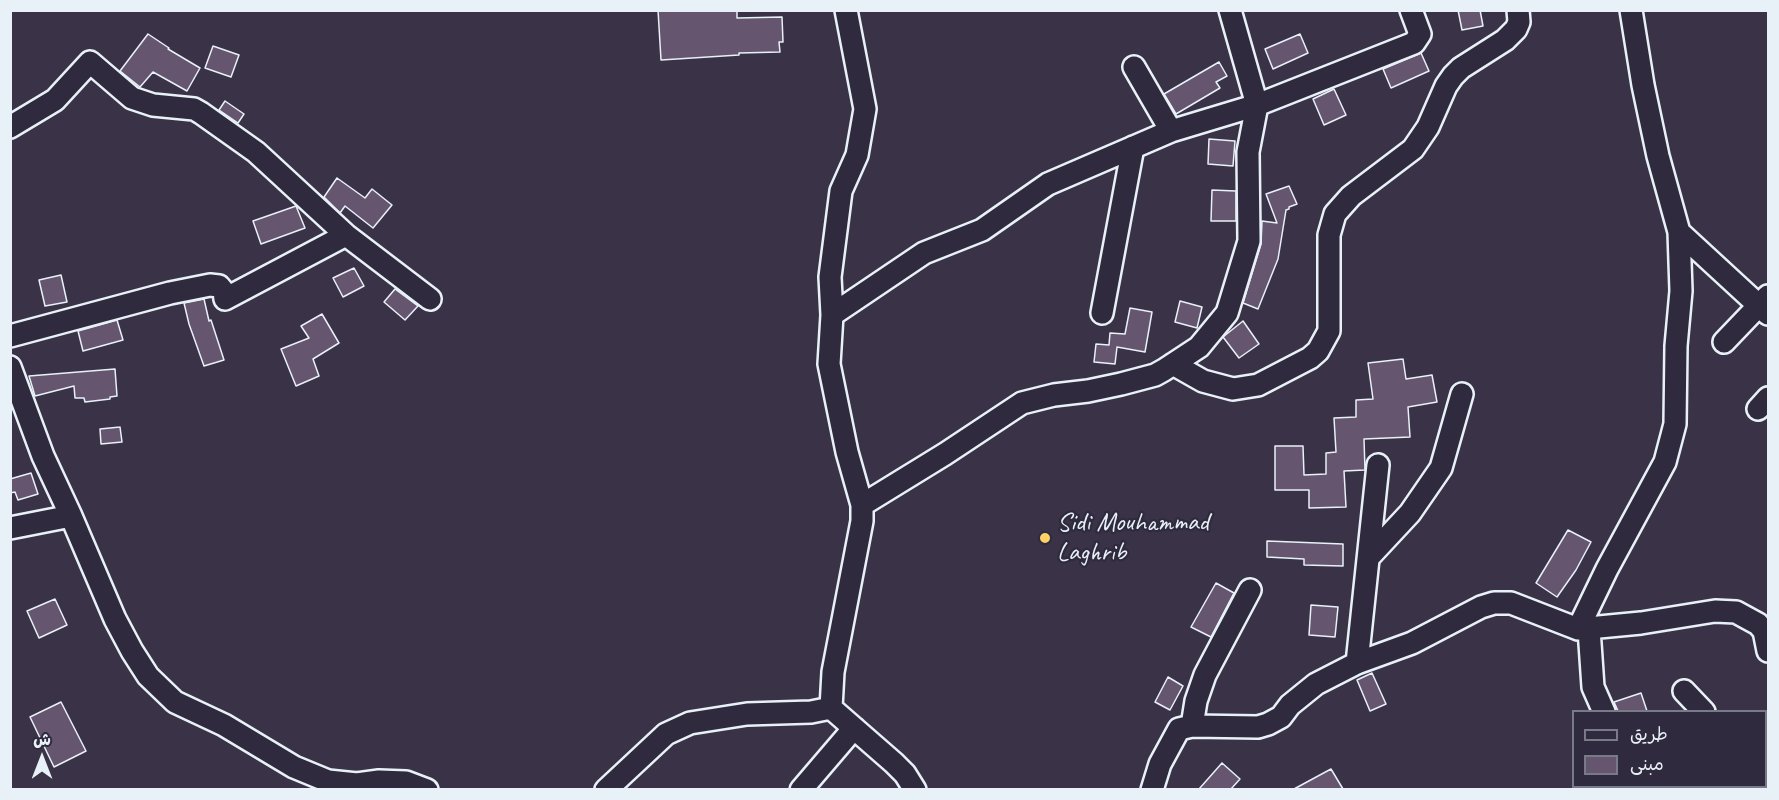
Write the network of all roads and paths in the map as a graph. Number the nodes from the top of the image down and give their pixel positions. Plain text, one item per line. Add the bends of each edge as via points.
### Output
1 (846, 10) edge
2 (1230, 10) edge
3 (1411, 10) edge
4 (1518, 10) edge
5 (1631, 10) edge
6 (1134, 67) dead end
7 (1257, 105) junction
8 (10, 127) edge
9 (1171, 131) junction
10 (1134, 147) junction
11 (1679, 232) junction
12 (346, 235) junction
13 (430, 300) dead end
14 (1765, 305) edge
15 (1102, 313) dead end
16 (832, 315) junction
17 (10, 336) edge
18 (1724, 342) dead end
19 (1173, 364) junction
20 (10, 367) edge
21 (1462, 394) dead end
22 (1378, 465) dead end
23 (862, 505) junction
24 (71, 516) junction
25 (10, 528) edge
26 (1368, 557) junction
27 (1250, 591) dead end
28 (1584, 629) junction
29 (1768, 651) edge
30 (1357, 663) junction
31 (1684, 691) dead end
32 (831, 708) junction
33 (1604, 710) edge
34 (1703, 710) edge
35 (1192, 726) junction
36 (854, 728) junction
37 (426, 789) edge
38 (606, 789) edge
39 (801, 789) edge
40 (915, 789) edge
41 (1152, 789) edge

1 - 16 street via 865,109 857,155 841,191 830,277
2 - 7 street
3 - 7 street via 1420,34 1414,43
4 - 19 street via 1516,29 1453,76 1413,149 1351,196 1335,214 1329,235 1329,331 1318,351 1258,385 1233,388 1203,381
5 - 11 street via 1642,85
6 - 9 street
7 - 9 street
7 - 19 street via 1248,152 1249,241 1227,313 1200,346
8 - 12 street via 55,100 90,62 132,99 201,113 256,152
9 - 10 street
10 - 15 street
10 - 16 street via 1048,184 982,230 924,253
11 - 14 street
11 - 28 street via 1681,291 1671,441 1665,462 1608,569
12 - 13 street
12 - 17 street via 225,300 219,286 210,285
14 - 18 street
16 - 23 street via 829,364
19 - 23 street via 1155,375 1121,384 1022,403
20 - 24 street via 43,456
21 - 26 street via 1441,468 1410,513
22 - 26 street
23 - 32 street via 859,542 833,672
24 - 25 street
24 - 37 street via 115,620 148,676 164,694 294,767 328,781 406,782
26 - 30 street
27 - 35 street via 1205,675
28 - 29 street via 1726,611 1744,615 1758,624 1764,631
28 - 30 street via 1511,603 1497,603 1481,607 1412,643
28 - 33 street via 1593,687
30 - 35 street via 1316,684 1268,724
31 - 34 street
32 - 36 street
32 - 38 street via 690,723 666,734
35 - 41 street via 1177,732
36 - 39 street
36 - 40 street via 894,763

